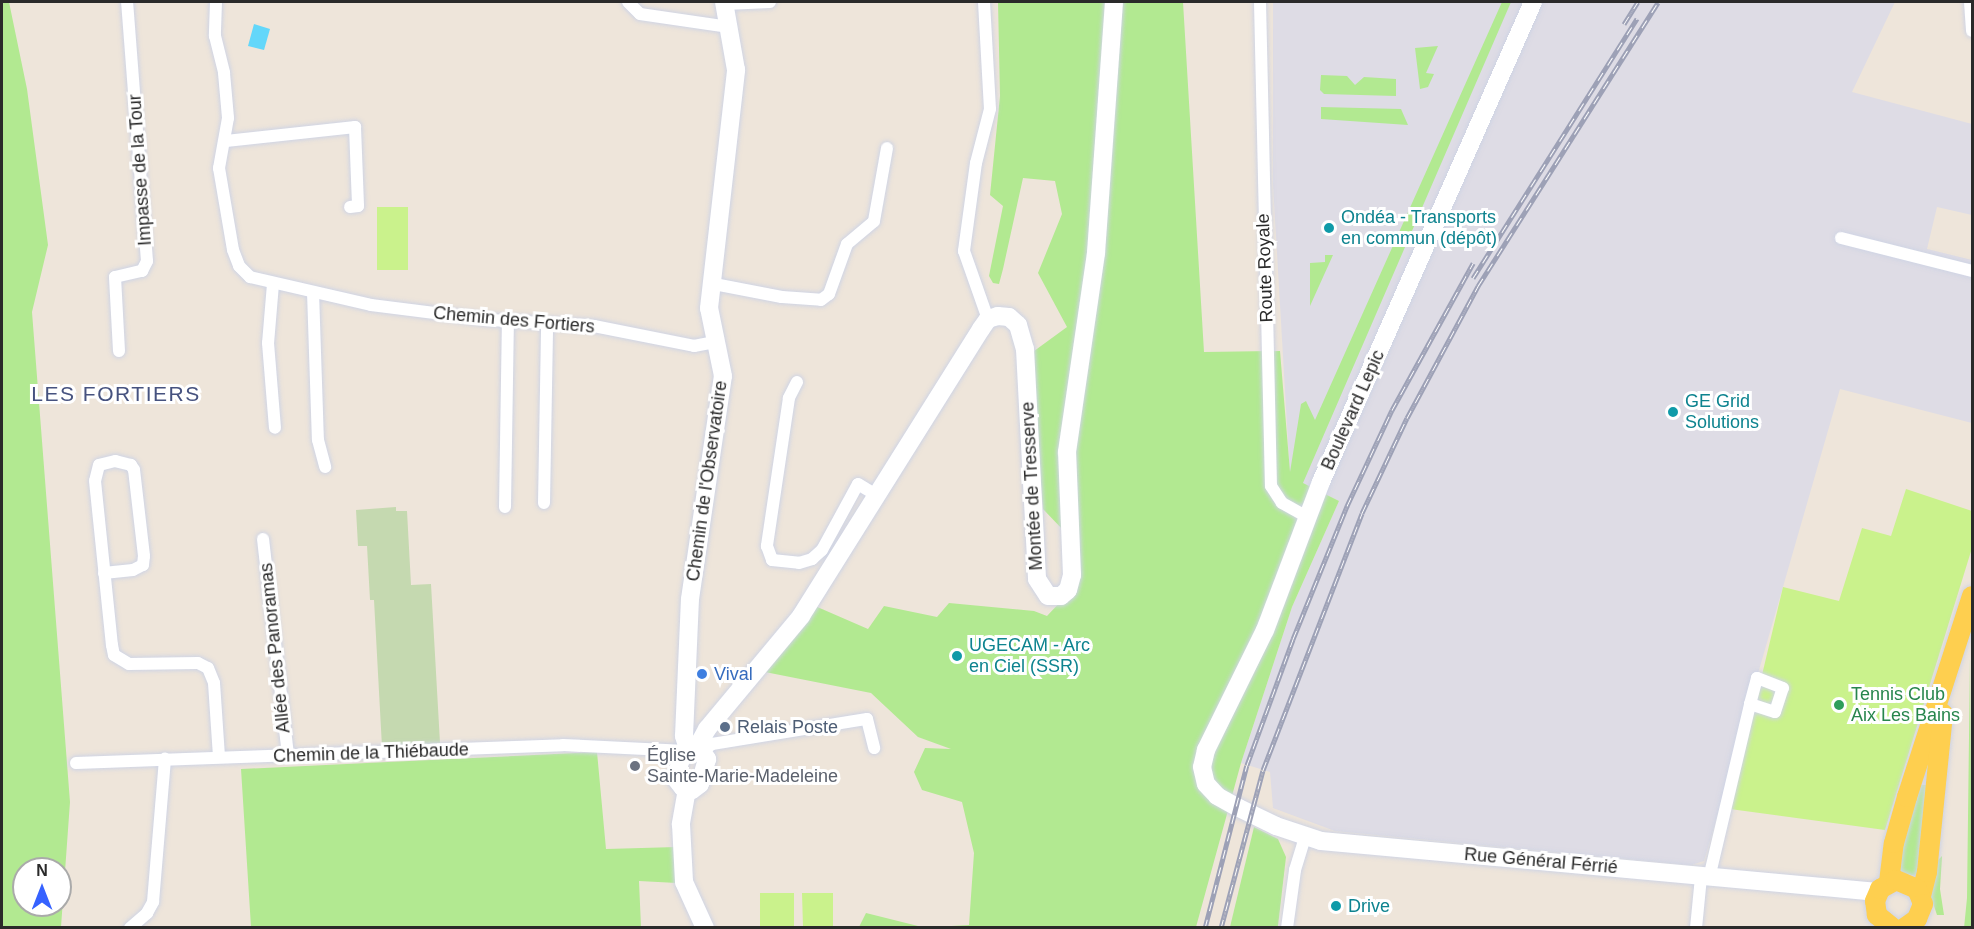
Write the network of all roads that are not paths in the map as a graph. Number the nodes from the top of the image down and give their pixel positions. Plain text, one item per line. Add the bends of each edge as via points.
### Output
1 (127, 2) edge
2 (216, 2) edge
3 (628, 2) edge
4 (770, 2) edge
5 (984, 2) edge
6 (1114, 2) edge
7 (1260, 2) edge
8 (1533, 2) edge
9 (1970, 2) edge
10 (725, 3) edge
11 (729, 27) junction
12 (1972, 31) edge
13 (226, 141) junction
14 (887, 148) dead end
15 (350, 207) dead end
16 (1841, 238) dead end
17 (1972, 271) edge
18 (709, 283) junction
19 (273, 284) junction
20 (313, 292) junction
21 (988, 320) junction
22 (508, 321) junction
23 (547, 323) junction
24 (715, 342) junction
25 (120, 351) dead end
26 (797, 382) dead end
27 (275, 428) dead end
28 (325, 467) dead end
29 (876, 495) junction
30 (544, 503) dead end
31 (505, 507) dead end
32 (1306, 517) junction
33 (263, 539) dead end
34 (104, 573) junction
35 (1972, 596) edge
36 (1946, 680) junction
37 (1750, 704) dead end
38 (874, 748) dead end
39 (687, 752) junction
40 (219, 756) junction
41 (288, 756) junction
42 (165, 759) junction
43 (76, 763) dead end
44 (687, 789) junction
45 (1239, 808) joint
46 (1305, 838) junction
47 (1705, 877) junction
48 (1921, 896) junction
49 (1878, 904) edge
50 (130, 927) edge
51 (705, 927) edge
52 (1287, 927) edge
53 (1696, 927) edge
54 (1903, 927) edge

1 - 25 street, Impasse de la Tour via 147,261 142,271 115,277
2 - 13 street, Chemin des Fortiers via 215,36 224,73
3 - 11 street via 640,14
4 - 10 street
5 - 21 street via 992,88 976,163 964,251
6 - 21 street, Montée de Tresserve via 1096,252 1066,452 1072,575 1068,590 1061,596 1048,596 1037,579 1023,340 1013,320 1002,316
7 - 32 street, Route Royale via 1271,486 1282,503
8 - 32 street, Boulevard Lepic
9 - 12 street
10 - 11 street, Chemin de l'Observatoire
11 - 18 street, Chemin de l'Observatoire via 736,70
13 - 15 street via 355,127 358,206
13 - 19 street, Chemin des Fortiers via 219,153 219,168 233,250 239,266 250,277
14 - 18 street via 874,221 847,244 829,294 821,300 782,297
16 - 17 street
18 - 24 street, Chemin de l'Observatoire
19 - 20 street, Chemin des Fortiers
19 - 27 street via 268,343
20 - 22 street, Chemin des Fortiers via 371,305
20 - 28 street via 318,440
21 - 29 street
22 - 23 street, Chemin des Fortiers
22 - 31 street
23 - 24 street, Chemin des Fortiers via 594,326 694,346
23 - 30 street
24 - 39 street, Chemin de l'Observatoire via 722,357 723,376 690,599 684,736
26 - 29 street via 789,399 767,546 772,560 799,563 812,559 822,550 858,484
29 - 39 street via 801,616
32 - 45 street, Boulevard Lepic via 1265,630 1203,761 1210,789
33 - 41 street, Allée des Panoramas
34 - 34 street via 95,474 99,465 115,461 131,465 134,470 144,556 143,565 133,570
34 - 40 street via 112,645 118,660 129,664 198,663 208,669 214,683
35 - 36 main road
36 - 48 main road via 1927,872
36 - 49 main road
37 - 47 street
38 - 39 street via 867,719 712,744
39 - 41 street, Chemin de la Thiébaude via 563,745
39 - 44 street via 676,779
39 - 44 street via 707,759 698,788
40 - 41 street, Chemin de la Thiébaude
40 - 42 street, Chemin de la Thiébaude
42 - 43 street, Chemin de la Thiébaude
42 - 50 street via 153,902 147,914
44 - 51 street via 681,824 684,882
45 - 46 street, Rue Général Férrié
46 - 47 street, Rue Général Férrié
46 - 52 street via 1295,870
47 - 49 street, Rue Général Férrié via 1850,892
47 - 53 street
48 - 49 main road via 1911,884
48 - 54 main road via 1921,912
49 - 54 main road

